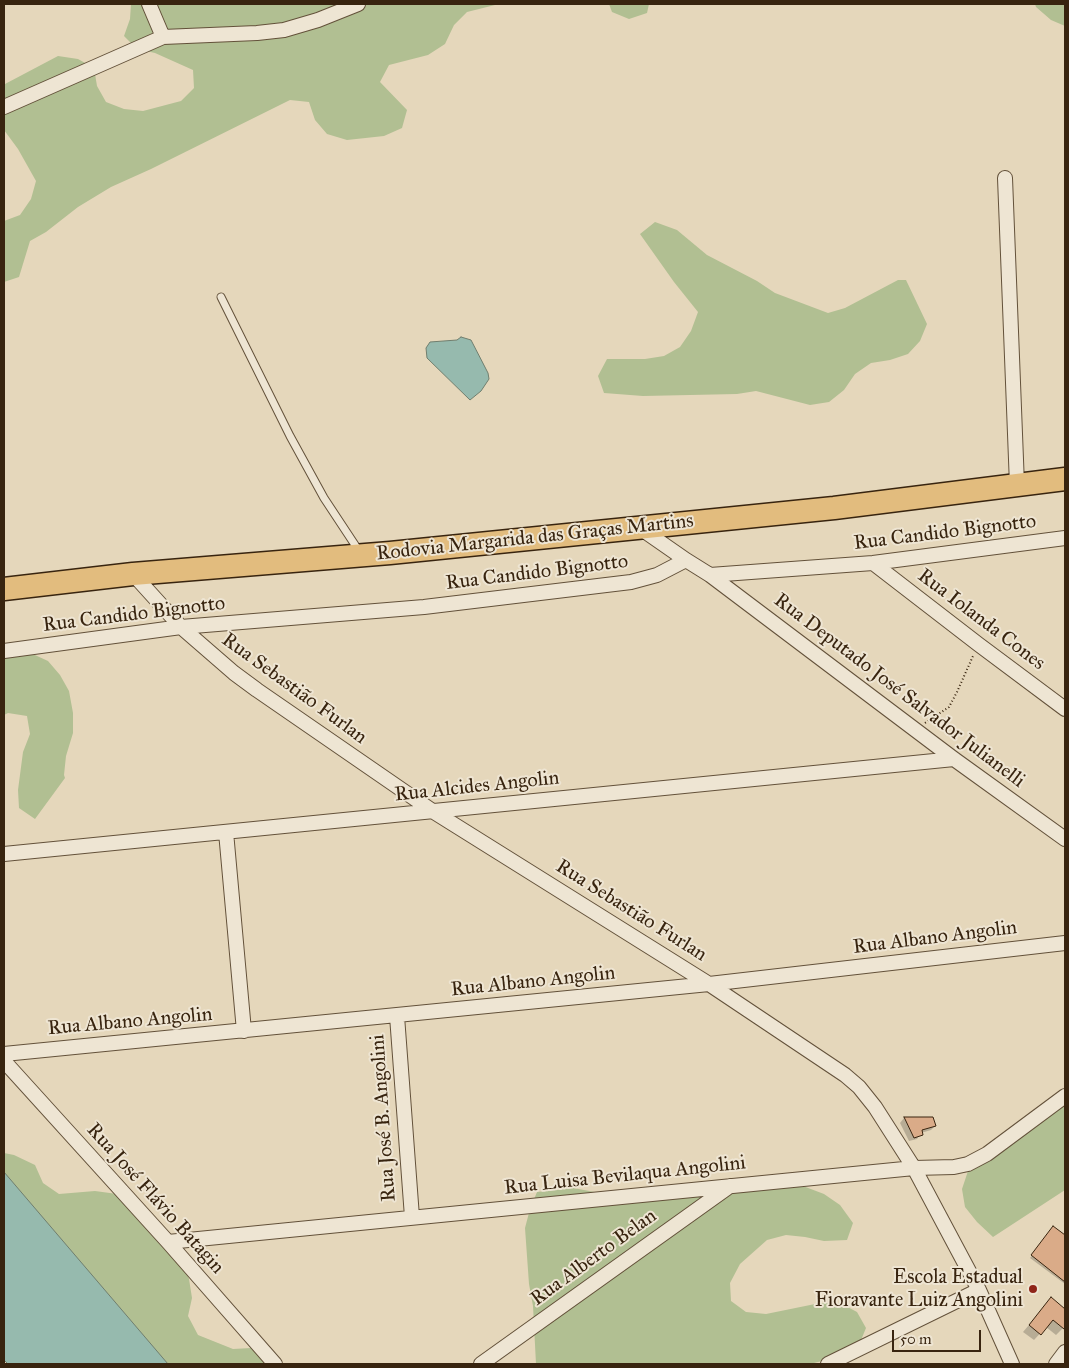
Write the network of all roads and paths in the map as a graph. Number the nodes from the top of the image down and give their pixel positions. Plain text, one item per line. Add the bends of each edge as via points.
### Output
1 (149, 4) edge
2 (358, 4) edge
3 (163, 37) junction
4 (4, 107) edge
5 (1004, 178) dead end
6 (221, 297) dead end
7 (1065, 479) edge
8 (1017, 485) junction
9 (640, 528) junction
10 (1065, 538) edge
11 (362, 555) junction
12 (686, 560) junction
13 (873, 563) junction
14 (133, 574) junction
15 (710, 575) junction
16 (4, 590) edge
17 (181, 627) junction
18 (978, 644) junction
19 (4, 651) edge
20 (1065, 709) edge
21 (915, 730) junction
22 (954, 759) junction
23 (434, 812) junction
24 (226, 832) junction
25 (1065, 839) edge
26 (4, 854) edge
27 (1065, 943) edge
28 (709, 984) junction
29 (397, 1016) junction
30 (244, 1031) junction
31 (4, 1054) edge
32 (4, 1061) edge
33 (1065, 1096) edge
34 (914, 1168) junction
35 (731, 1185) junction
36 (412, 1217) junction
37 (168, 1242) junction
38 (979, 1290) junction
39 (1065, 1352) edge
40 (497, 1359) edge
41 (275, 1364) edge
42 (481, 1364) edge
43 (828, 1364) edge
44 (1012, 1364) edge
45 (1056, 1364) edge

1 - 3 street
2 - 3 street via 284,30
3 - 4 street
5 - 8 street
6 - 11 lane via 314,482
7 - 8 main road, Rodovia Margarida das Graças Martins
8 - 9 main road, Rodovia Margarida das Graças Martins
9 - 11 main road, Rodovia Margarida das Graças Martins
9 - 12 street
10 - 13 street, Rua Candido Bignotto
11 - 14 main road, Rodovia Margarida das Graças Martins
12 - 15 street
12 - 17 street, Rua Candido Bignotto via 657,575 631,582 424,607
13 - 15 street, Rua Candido Bignotto
13 - 18 street, Rua Iolanda Cones
14 - 16 main road, Rodovia Margarida das Graças Martins
14 - 17 street, Rua Sebastião Furlan
15 - 21 street, Rua Deputado José Salvador Julianelli
17 - 19 street, Rua Candido Bignotto
17 - 23 street, Rua Sebastião Furlan via 241,679
18 - 20 street, Rua Iolanda Cones
18 - 21 path via 949,707
21 - 22 street, Rua Deputado José Salvador Julianelli
22 - 23 street, Rua Alcides Angolin
22 - 25 street, Rua Deputado José Salvador Julianelli
23 - 24 street, Rua Alcides Angolin
23 - 28 street, Rua Sebastião Furlan
24 - 26 street, Rua Alcides Angolin
24 - 30 street
27 - 28 street, Rua Albano Angolin
28 - 29 street, Rua Albano Angolin
28 - 34 street, Rua Sebastião Furlan via 852,1080 866,1094
29 - 30 street, Rua Albano Angolin
29 - 36 street, Rua José B. Angolini
30 - 31 street, Rua Albano Angolin
32 - 37 street, Rua José Flávio Batagin
33 - 34 street, Rua Luisa Bevilaqua Angolini via 974,1161 954,1167
34 - 35 street, Rua Luisa Bevilaqua Angolini
34 - 38 street, Rua Sebastião Furlan
35 - 36 street, Rua Luisa Bevilaqua Angolini
35 - 40 street, Rua Alberto Belan
36 - 37 street, Rua Luisa Bevilaqua Angolini
37 - 41 street, Rua José Flávio Batagin
38 - 43 street
38 - 44 street, Rua Sebastião Furlan
39 - 45 street
40 - 42 street, Rua Alberto Belan

